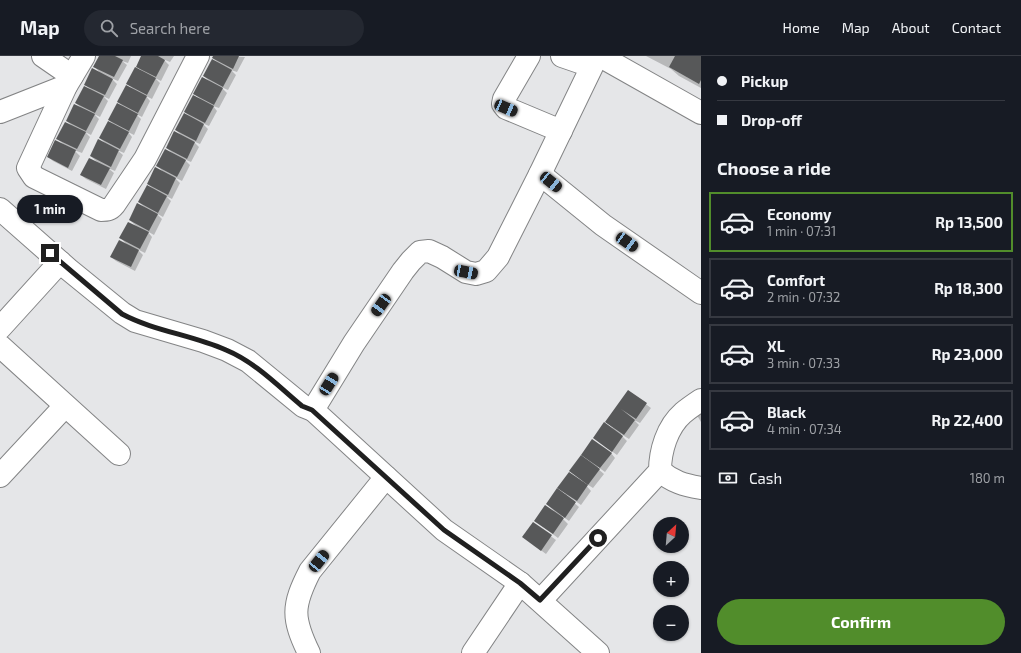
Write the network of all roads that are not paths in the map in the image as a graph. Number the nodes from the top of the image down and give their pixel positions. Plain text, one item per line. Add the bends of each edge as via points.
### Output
1 (43, 56) edge
2 (84, 56) edge
3 (198, 56) edge
4 (529, 56) edge
5 (562, 56) edge
6 (596, 59) edge
7 (69, 81) junction
8 (0, 112) edge
9 (701, 113) edge
10 (561, 131) junction
11 (540, 174) junction
12 (0, 209) edge
13 (60, 262) junction
14 (701, 293) edge
15 (0, 328) edge
16 (0, 346) edge
17 (701, 400) edge
18 (65, 406) junction
19 (312, 410) junction
20 (119, 454) dead end
21 (660, 471) junction
22 (0, 476) edge
23 (386, 477) junction
24 (701, 488) edge
25 (520, 583) junction
26 (540, 600) junction
27 (309, 653) edge
28 (473, 653) edge
29 (598, 653) edge

1 - 7 street
2 - 7 street
3 - 7 street via 145,158 110,210 101,210 34,177 29,172 28,165
4 - 10 street via 502,104
5 - 6 street
6 - 9 street
6 - 10 street
7 - 8 street
10 - 11 street
11 - 14 street via 603,225
11 - 19 street via 498,257 486,271 476,274 466,272 429,251 420,252 411,261
12 - 13 street
13 - 15 street
13 - 19 street via 122,314 135,321 227,350 248,361 302,406
16 - 18 street
17 - 21 street via 682,414 672,428 664,444
18 - 20 street
18 - 22 street
19 - 23 street
21 - 24 street via 671,480
21 - 26 street
23 - 25 street via 444,530
23 - 27 street via 310,571 302,587 297,601 297,622
25 - 26 street
25 - 28 street
26 - 29 street

